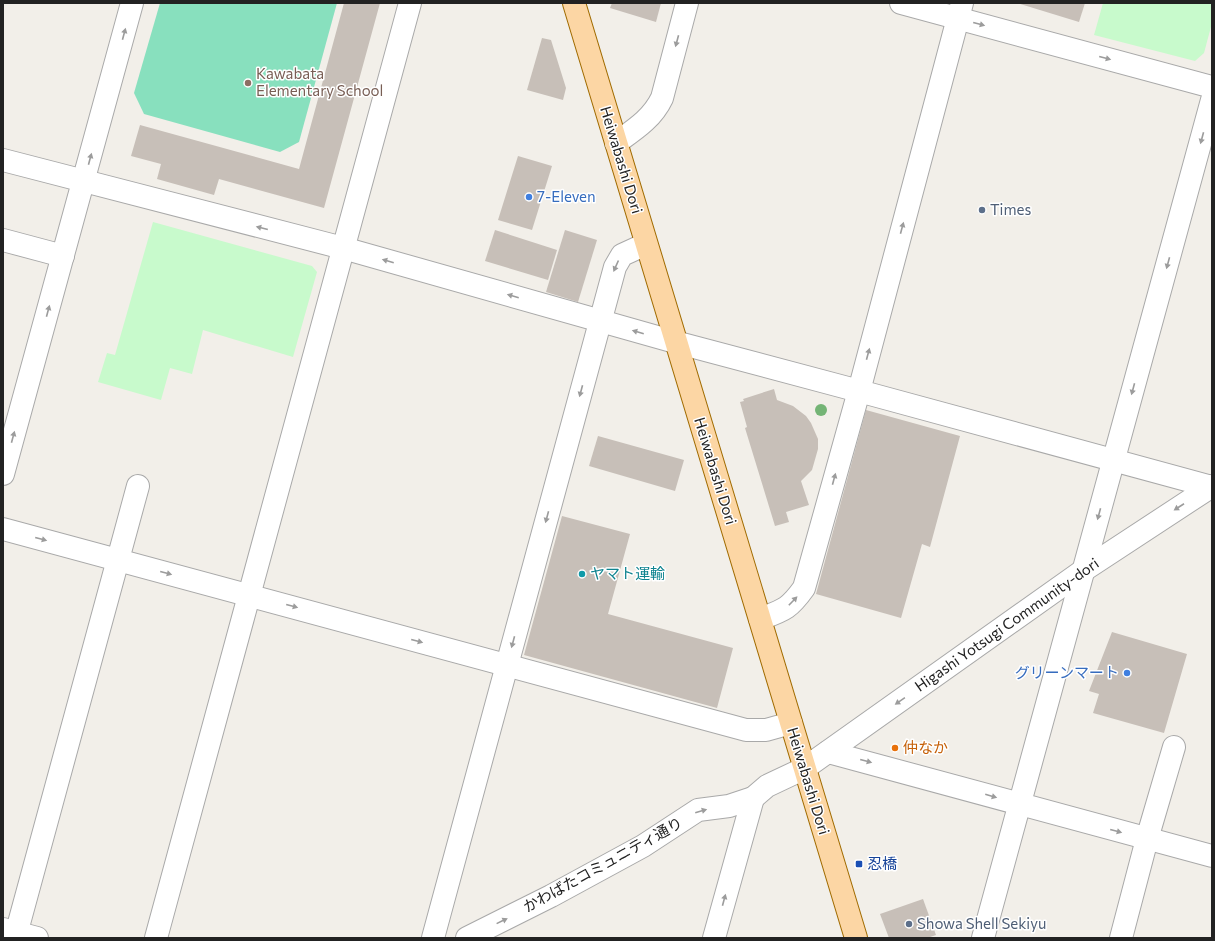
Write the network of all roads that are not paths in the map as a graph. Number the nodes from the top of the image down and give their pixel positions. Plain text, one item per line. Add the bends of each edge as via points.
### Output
1 (132, 3) edge
2 (410, 3) edge
3 (574, 3) edge
4 (687, 3) edge
5 (901, 3) edge
6 (960, 11) edge
7 (1212, 87) edge
8 (1212, 100) edge
9 (616, 143) junction
10 (3, 160) edge
11 (84, 182) junction
12 (3, 240) edge
13 (646, 244) junction
14 (343, 248) junction
15 (63, 256) junction
16 (599, 320) junction
17 (676, 342) junction
18 (859, 390) junction
19 (1114, 460) junction
20 (3, 474) edge
21 (138, 486) dead end
22 (1212, 486) edge
23 (3, 529) edge
24 (117, 560) junction
25 (1084, 570) junction
26 (250, 595) junction
27 (760, 619) junction
28 (507, 666) junction
29 (791, 723) junction
30 (1174, 747) dead end
31 (828, 752) junction
32 (805, 768) junction
33 (753, 798) junction
34 (1020, 804) junction
35 (1147, 839) junction
36 (1212, 856) edge
37 (18, 934) edge
38 (156, 938) edge
39 (432, 938) edge
40 (466, 938) edge
41 (714, 938) edge
42 (856, 938) edge
43 (983, 938) edge
44 (1122, 938) edge

11 -> 1 street
2 - 14 street
3 - 9 main road, Heiwabashi Dori
4 -> 9 street via 657,109
5 - 6 street
6 -> 7 street
18 -> 6 street
8 -> 19 street
9 - 13 main road, Heiwabashi Dori
10 - 11 street
14 -> 11 street
11 - 15 street
12 - 15 street
13 -> 16 street via 622,255 615,267
13 - 17 main road, Heiwabashi Dori
16 -> 14 street
14 - 26 street
20 -> 15 street
17 -> 16 street
16 -> 28 street
17 - 18 street
17 - 27 main road, Heiwabashi Dori
18 - 19 street
27 -> 18 street via 784,610 804,588
19 - 22 street
19 -> 25 street
21 - 24 street
22 -> 25 street, Higashi Yotsugi Community-dori
23 -> 24 street
24 -> 26 street
24 - 37 street
25 -> 31 street, Higashi Yotsugi Community-dori
25 - 34 street
26 -> 28 street
26 - 38 street
27 - 29 main road, Heiwabashi Dori
28 - 29 street via 746,730 766,730
28 - 39 street
29 - 32 main road, Heiwabashi Dori
30 - 35 street
31 - 32 street, Higashi Yotsugi Community-dori
31 -> 34 street
32 - 33 street, かわばたコミュニティ通り via 767,786
32 - 42 main road, Heiwabashi Dori
40 -> 33 street, かわばたコミュニティ通り via 643,846 698,810 729,806
41 -> 33 street
34 -> 35 street
34 - 43 street
35 - 36 street
35 - 44 street

